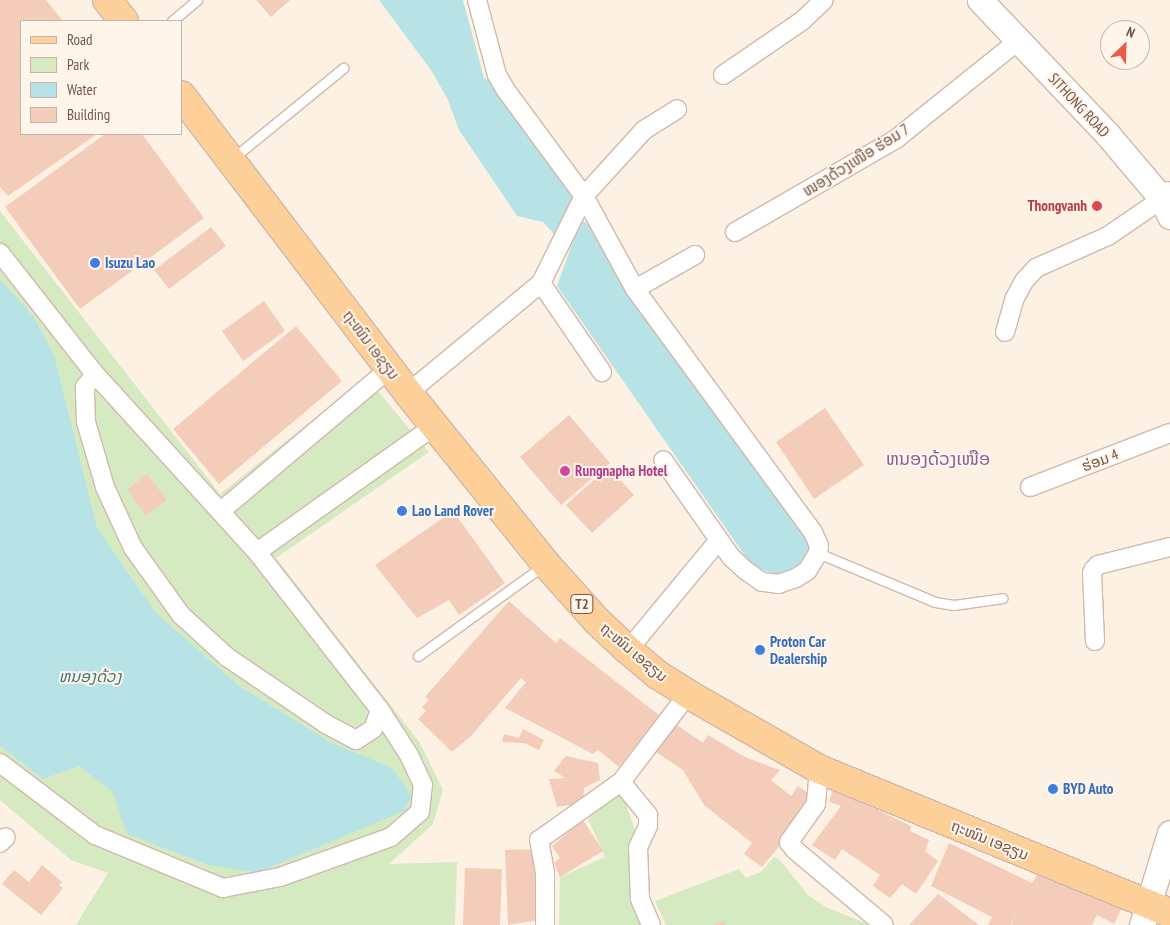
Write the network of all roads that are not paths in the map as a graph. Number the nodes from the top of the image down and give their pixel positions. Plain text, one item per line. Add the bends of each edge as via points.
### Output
1 (107, 0) edge
2 (197, 0) edge
3 (477, 0) edge
4 (824, 0) edge
5 (980, 0) edge
6 (123, 20) edge
7 (173, 20) edge
8 (1018, 41) junction
9 (343, 68) dead end
10 (723, 75) dead end
11 (182, 96) edge
12 (677, 109) dead end
13 (232, 160) junction
14 (582, 199) junction
15 (1167, 201) edge
16 (735, 232) dead end
17 (0, 253) edge
18 (695, 255) dead end
19 (540, 283) junction
20 (635, 289) junction
21 (1005, 332) dead end
22 (389, 369) junction
23 (602, 372) dead end
24 (95, 374) junction
25 (408, 394) junction
26 (434, 426) junction
27 (1170, 433) edge
28 (663, 460) dead end
29 (1030, 487) dead end
30 (221, 511) junction
31 (719, 540) junction
32 (1170, 548) edge
33 (257, 552) junction
34 (818, 553) junction
35 (546, 564) junction
36 (1003, 598) dead end
37 (1095, 641) dead end
38 (628, 650) junction
39 (418, 656) dead end
40 (688, 694) junction
41 (380, 710) junction
42 (0, 763) edge
43 (819, 769) junction
44 (621, 782) junction
45 (1170, 833) edge
46 (1153, 914) edge
47 (545, 925) edge
48 (650, 925) edge
49 (884, 925) edge

1 - 6 main road
2 - 7 lane
3 - 14 street via 497,75
4 - 10 street via 802,21
5 - 8 main road, SITHONG ROAD
8 - 15 main road, SITHONG ROAD
8 - 16 street, ໜອງດ້ວງເໜືອ ຮ່ອມ 7 via 896,139
9 - 13 lane
11 - 13 main road, ຖະໜົນ ເອຊຽນ / T2
12 - 14 street via 644,130
13 - 22 main road, ຖະໜົນ ເອຊຽນ / T2
14 - 19 street
14 - 20 street
15 - 21 street via 1108,236 1036,268 1015,298
17 - 24 street
18 - 20 street
19 - 23 street
19 - 25 street
20 - 34 street via 813,532
22 - 25 main road, ຖະໜົນ ເອຊຽນ / T2
22 - 30 street
24 - 30 street
24 - 41 street via 85,386 86,422 105,487 133,548 181,615 226,657 326,724 356,740 373,729
25 - 26 main road, ຖະໜົນ ເອຊຽນ / T2
26 - 33 street
26 - 35 main road, ຖະໜົນ ເອຊຽນ / T2
27 - 29 street, ຮ່ອມ 4
28 - 31 street
30 - 33 street
31 - 34 street via 731,557 762,582 779,584 796,578 807,571
31 - 38 street
32 - 37 street via 1094,568
33 - 41 street
34 - 36 lane via 935,602 954,605
35 - 38 main road, ຖະໜົນ ເອຊຽນ / T2
35 - 39 lane
38 - 40 main road, ຖະໜົນ ເອຊຽນ / T2
40 - 43 main road, ຖະໜົນ ເອຊຽນ / T2
40 - 44 street
41 - 42 street via 409,755 423,785 420,812 391,837 280,877 223,888 95,835
43 - 46 main road, ຖະໜົນ ເອຊຽນ / T2
43 - 49 street via 816,804 789,842
44 - 47 street via 539,840 545,873
44 - 48 street via 648,815 648,826 638,847 640,899
45 - 46 main road

